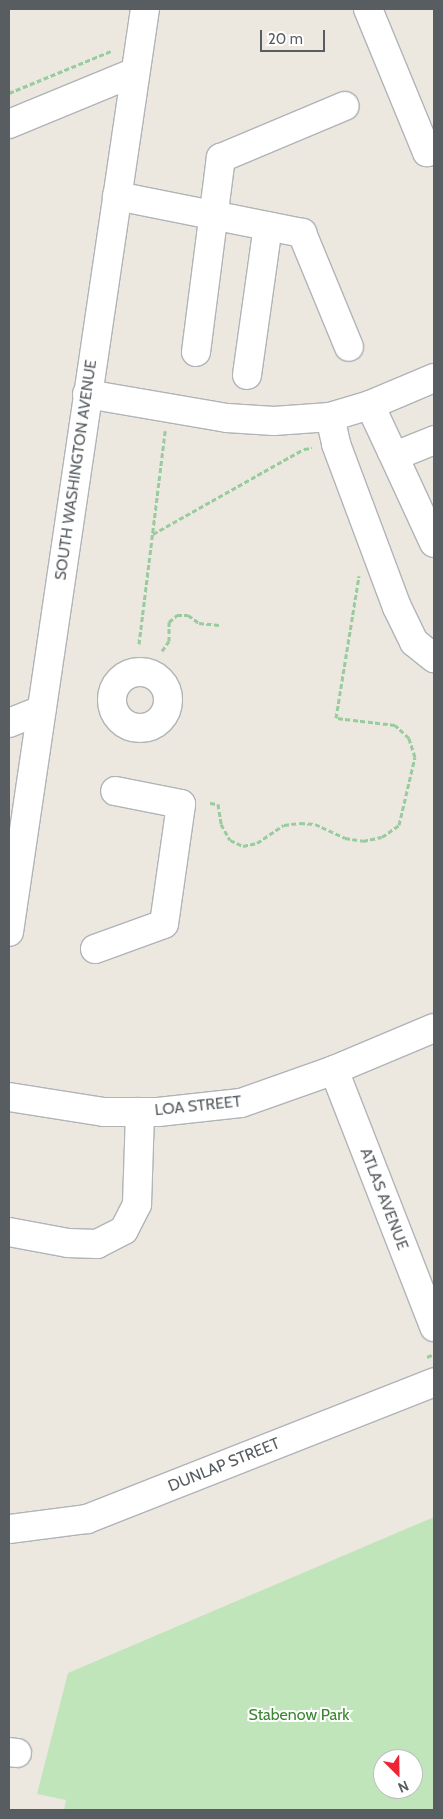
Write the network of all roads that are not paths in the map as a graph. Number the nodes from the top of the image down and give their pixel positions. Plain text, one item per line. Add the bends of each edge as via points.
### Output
1 (145, 9) edge
2 (368, 9) edge
3 (135, 72) junction
4 (345, 106) dead end
5 (9, 124) edge
6 (432, 156) edge
7 (117, 196) junction
8 (213, 215) junction
9 (268, 226) junction
10 (348, 347) dead end
11 (196, 352) dead end
12 (247, 375) dead end
13 (434, 378) edge
14 (87, 394) junction
15 (370, 405) junction
16 (330, 417) junction
17 (434, 440) edge
18 (392, 452) junction
19 (434, 543) edge
20 (434, 658) edge
21 (41, 710) junction
22 (9, 723) edge
23 (115, 791) dead end
24 (9, 932) edge
25 (95, 949) dead end
26 (434, 1028) edge
27 (334, 1070) junction
28 (9, 1097) edge
29 (140, 1112) junction
30 (9, 1232) edge
31 (434, 1327) edge
32 (434, 1382) edge
33 (9, 1528) edge

1 - 3 street, SOUTH WASHINGTON AVENUE
2 - 6 street
3 - 5 street
3 - 7 street, SOUTH WASHINGTON AVENUE
4 - 8 street via 221,158
7 - 8 street
7 - 14 street, SOUTH WASHINGTON AVENUE
8 - 9 street
8 - 11 street
9 - 10 street via 302,233
9 - 12 street
13 - 15 street
14 - 16 street via 236,419 274,421
14 - 21 street, SOUTH WASHINGTON AVENUE
15 - 16 street
15 - 18 street
16 - 20 street via 336,444 414,642
17 - 18 street via 400,454
18 - 19 street
21 - 22 street
21 - 24 street, SOUTH WASHINGTON AVENUE
23 - 25 street via 181,804 164,924
26 - 27 street, LOA STREET
27 - 29 street, LOA STREET via 241,1103
27 - 31 street, ATLAS AVENUE
28 - 29 street, LOA STREET via 104,1112
29 - 30 street via 137,1204 124,1230 97,1244 68,1243
32 - 33 street, DUNLAP STREET via 87,1518

